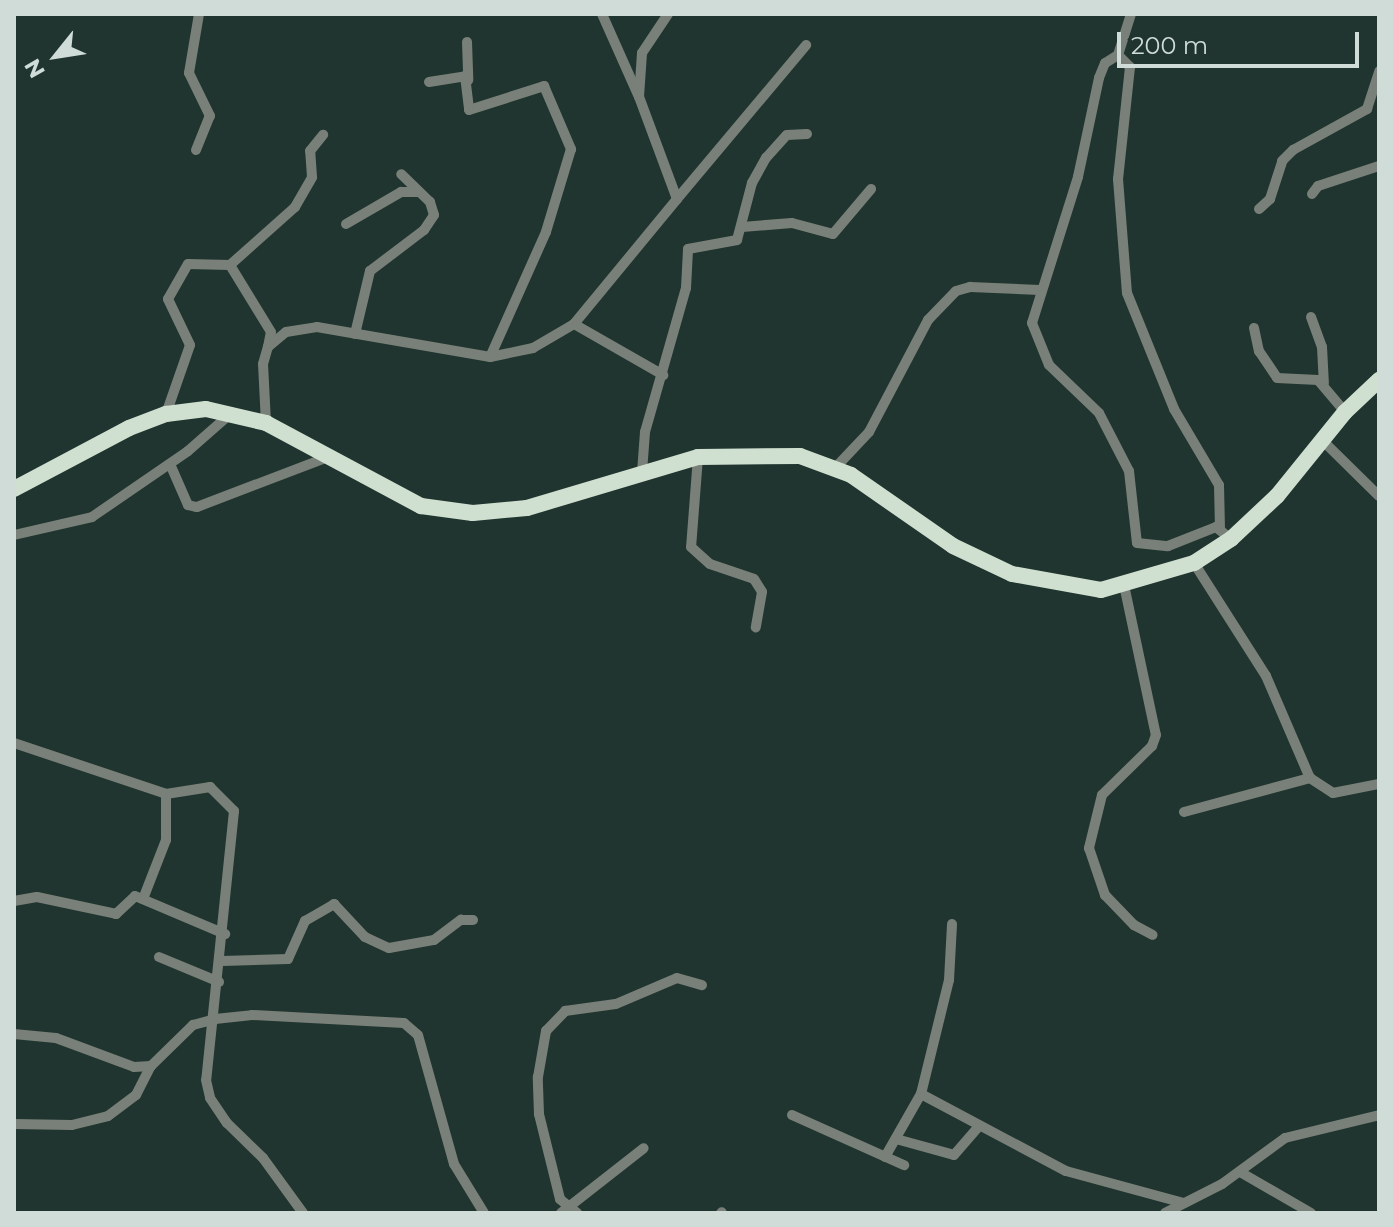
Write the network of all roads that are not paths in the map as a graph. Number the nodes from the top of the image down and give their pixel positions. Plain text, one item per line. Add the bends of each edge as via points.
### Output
1 (199, 14) edge
2 (602, 14) edge
3 (668, 14) edge
4 (1131, 14) edge
5 (467, 42) dead end
6 (806, 45) dead end
7 (1118, 55) junction
8 (1379, 71) edge
9 (429, 82) dead end
10 (639, 97) junction
11 (469, 110) junction
12 (807, 134) dead end
13 (323, 135) dead end
14 (196, 150) dead end
15 (1379, 166) edge
16 (401, 174) dead end
17 (871, 189) dead end
18 (421, 192) junction
19 (1312, 194) dead end
20 (677, 199) junction
21 (1259, 209) dead end
22 (346, 224) dead end
23 (742, 227) junction
24 (230, 265) junction
25 (1040, 290) junction
26 (1311, 317) dead end
27 (574, 324) junction
28 (1254, 328) dead end
29 (355, 334) junction
30 (268, 347) junction
31 (490, 357) junction
32 (663, 375) junction
33 (1379, 380) edge
34 (1324, 383) junction
35 (1345, 412) junction
36 (166, 414) junction
37 (229, 415) junction
38 (266, 423) junction
39 (1322, 440) junction
40 (328, 457) junction
41 (698, 457) junction
42 (170, 464) junction
43 (836, 467) junction
44 (642, 472) junction
45 (14, 489) edge
46 (1379, 496) edge
47 (1225, 533) junction
48 (14, 535) edge
49 (1194, 563) junction
50 (1124, 585) junction
51 (756, 627) dead end
52 (14, 743) edge
53 (1310, 778) junction
54 (1379, 784) edge
55 (166, 794) junction
56 (1184, 812) dead end
57 (143, 899) junction
58 (14, 901) edge
59 (473, 920) dead end
60 (952, 924) dead end
61 (225, 934) junction
62 (1153, 935) dead end
63 (159, 957) dead end
64 (222, 961) junction
65 (219, 982) junction
66 (702, 985) dead end
67 (215, 1019) junction
68 (14, 1034) edge
69 (151, 1066) junction
70 (921, 1094) junction
71 (792, 1115) dead end
72 (1379, 1115) edge
73 (15, 1125) edge
74 (979, 1126) junction
75 (896, 1139) junction
76 (644, 1148) dead end
77 (885, 1157) junction
78 (904, 1165) dead end
79 (1240, 1172) junction
80 (1184, 1203) junction
81 (569, 1211) edge
82 (303, 1213) edge
83 (484, 1213) edge
84 (1165, 1213) edge
85 (1311, 1213) edge

1 - 14 street via 189,73 210,116
2 - 10 street
3 - 10 street via 642,53
4 - 7 street
5 - 11 street
6 - 20 street
7 - 25 street via 1105,63 1099,78 1078,177
7 - 47 street via 1130,67 1118,179 1127,293 1174,409 1219,485
8 - 21 street via 1367,109 1293,150 1282,161 1270,199
9 - 11 street via 465,76
10 - 20 street
11 - 31 street via 544,86 571,149 541,246
12 - 23 street via 790,133 766,158 744,205
13 - 24 street via 310,151 312,177 295,207
15 - 19 street via 1318,186
16 - 18 street
17 - 23 street via 833,234 792,223
18 - 22 street via 401,192
18 - 29 street via 434,215 424,230 370,271
20 - 27 street
23 - 32 street via 732,244 688,249 686,288
24 - 30 street via 271,332
24 - 36 street via 188,264 168,299 190,345
25 - 43 street via 956,291 928,320 869,432
25 - 47 street via 1032,318 1042,354 1110,431 1134,488 1137,543 1168,546
26 - 34 street via 1322,347
27 - 31 street via 533,348
27 - 32 street
28 - 34 street via 1259,351 1277,378
29 - 30 street via 301,328 286,332
29 - 31 street
30 - 38 street via 263,364
32 - 44 street via 645,432
33 - 35 highway
34 - 35 street
35 - 39 highway
36 - 37 highway via 206,409
36 - 45 highway
37 - 38 highway
37 - 42 street
38 - 40 highway
39 - 46 street
39 - 47 highway via 1277,496
40 - 42 street via 197,507 188,505
40 - 44 highway via 421,506 473,513 527,508
41 - 43 highway via 760,453 800,456
41 - 44 highway
41 - 51 street via 691,547 710,564 754,579 762,592
42 - 48 street via 92,517
43 - 50 highway via 953,546 1012,574 1073,588
47 - 49 highway
49 - 50 highway
49 - 53 street via 1266,676
50 - 62 street via 1156,735 1152,746 1102,795 1089,848 1105,895 1134,925
52 - 55 street
53 - 54 street via 1333,793
53 - 56 street
55 - 57 street via 166,840
55 - 61 street via 210,787 234,811
57 - 58 street via 132,897 116,914 37,897
57 - 61 street
59 - 64 street via 461,920 434,940 389,948 365,937 334,904 305,921 288,959
60 - 70 street via 949,980
61 - 64 street
63 - 65 street
64 - 65 street
65 - 67 street
66 - 81 street via 677,978 616,1004 565,1011 546,1031 538,1077 539,1114 554,1183
67 - 69 street via 193,1025
67 - 82 street via 206,1080 210,1098 287,1186
67 - 83 street via 252,1015 404,1023 418,1035 454,1164
68 - 69 street via 56,1038 134,1067
69 - 73 street via 136,1095 108,1116 72,1125
70 - 74 street
70 - 75 street
71 - 77 street
72 - 79 street via 1294,1134
74 - 75 street via 954,1155
74 - 80 street via 1066,1171
75 - 77 street
76 - 81 street
77 - 78 street
79 - 80 street
79 - 85 street
80 - 84 street

